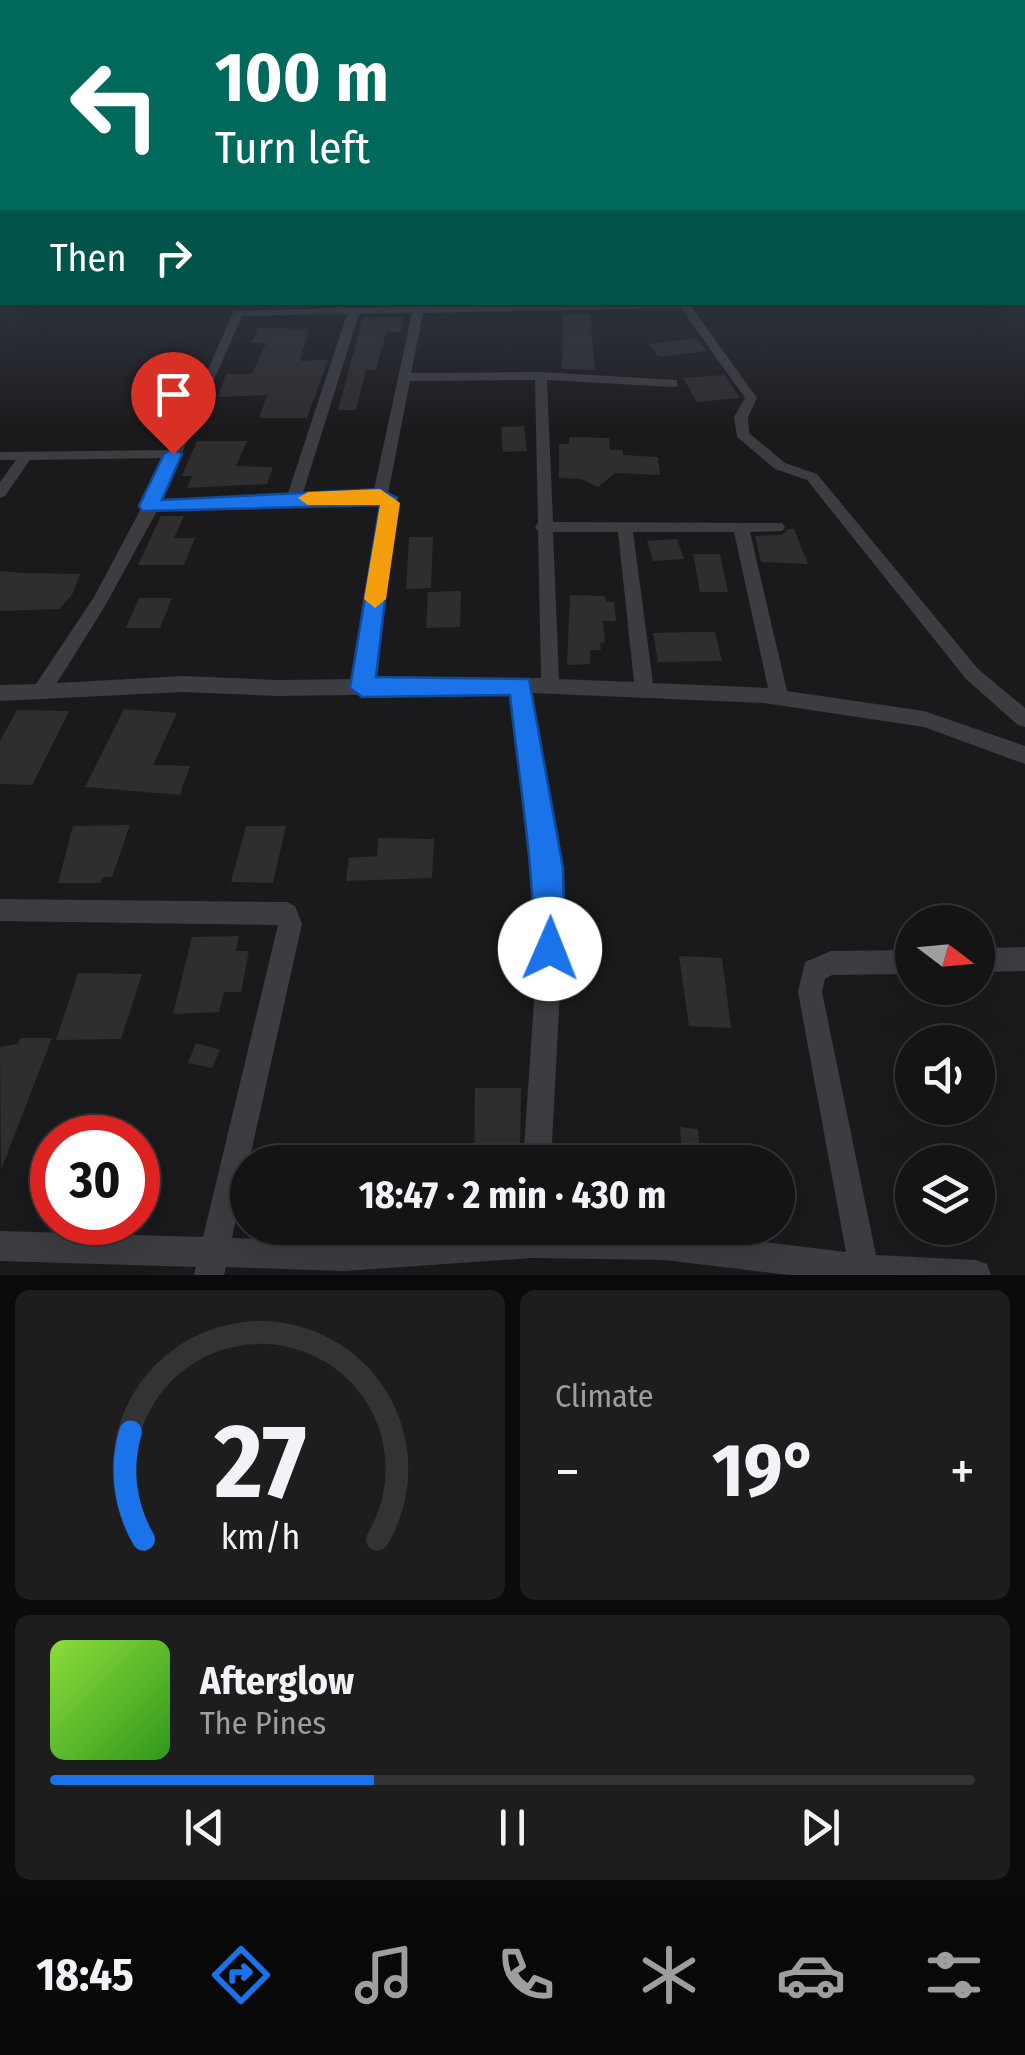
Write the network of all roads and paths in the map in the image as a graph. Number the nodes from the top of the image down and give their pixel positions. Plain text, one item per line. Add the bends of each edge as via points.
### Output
1 (234, 314) edge
2 (345, 314) edge
3 (418, 314) edge
4 (689, 314) edge
5 (541, 376) junction
6 (406, 377) junction
7 (672, 383) dead end
8 (173, 454) junction
9 (0, 456) edge
10 (26, 456) junction
11 (0, 493) edge
12 (380, 496) junction
13 (294, 499) junction
14 (149, 506) junction
15 (625, 527) junction
16 (741, 527) junction
17 (777, 527) dead end
18 (542, 528) junction
19 (520, 686) junction
20 (362, 688) junction
21 (550, 688) junction
22 (644, 688) junction
23 (42, 690) junction
24 (0, 693) edge
25 (780, 697) junction
26 (1025, 718) edge
27 (1025, 755) edge
28 (0, 910) edge
29 (1025, 959) edge
30 (995, 960) edge
31 (895, 962) edge
32 (538, 1145) edge
33 (442, 1245) edge
34 (664, 1245) edge
35 (0, 1246) edge
36 (210, 1264) edge
37 (864, 1269) junction
38 (976, 1275) edge

1 - 8 street
2 - 13 street
3 - 6 street
4 - 26 street via 751,398 742,434 780,466 812,477 972,674
5 - 6 street
5 - 7 street
5 - 18 street
6 - 12 street
8 - 10 street
8 - 14 street
9 - 10 street
10 - 11 street
12 - 13 street
12 - 20 street via 390,503
13 - 14 street
14 - 23 street via 83,633
15 - 16 street
15 - 18 street
15 - 22 street
16 - 17 street
16 - 25 street
18 - 21 street
19 - 20 street
19 - 21 street
19 - 32 street via 552,914
20 - 23 street
21 - 22 street
22 - 25 street
23 - 24 street
25 - 27 street via 924,719
28 - 36 street via 287,914 290,924
29 - 30 street
31 - 37 street via 831,964 814,971 810,992
33 - 36 street
34 - 37 street
35 - 36 street
37 - 38 street

